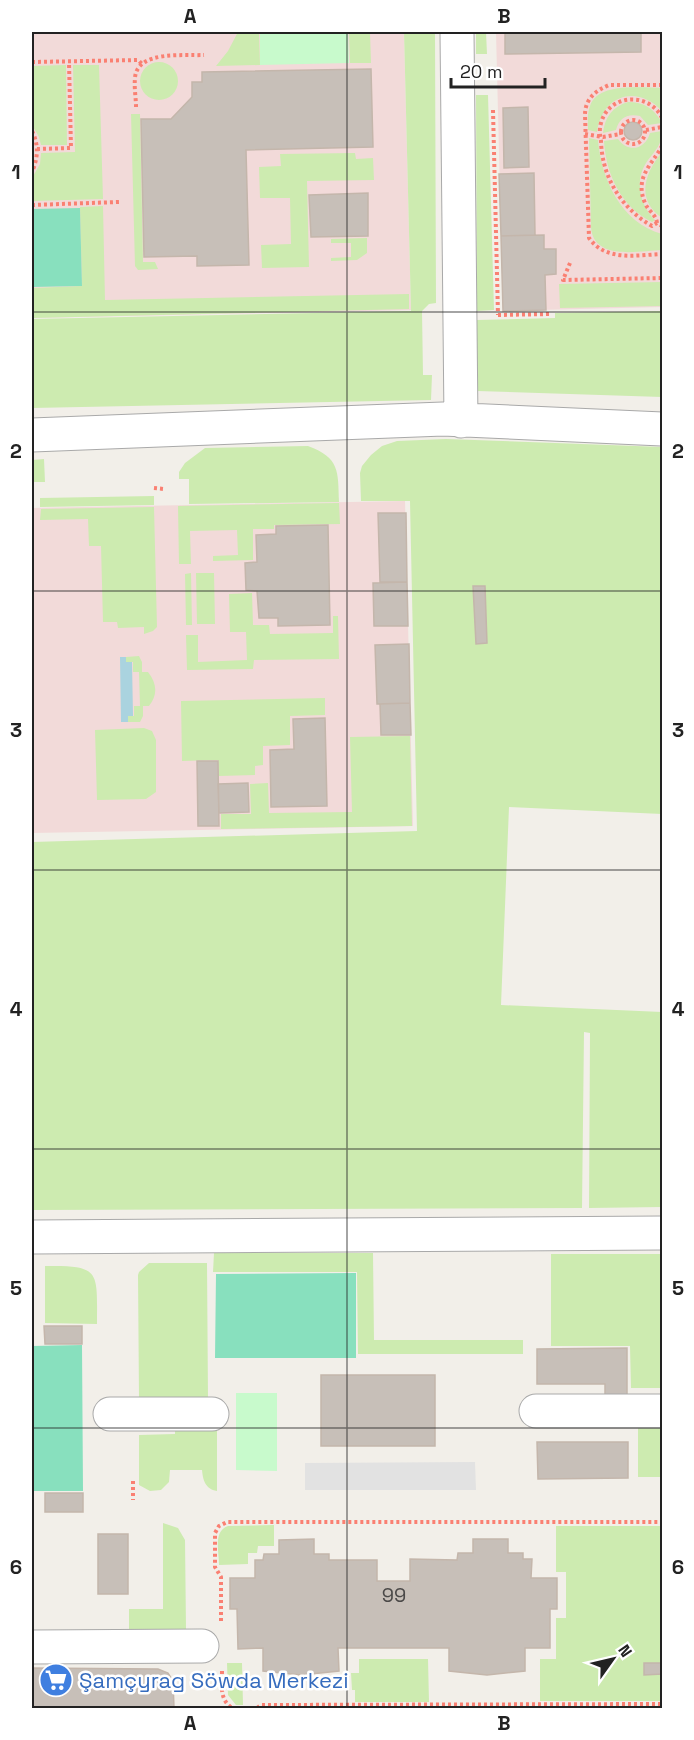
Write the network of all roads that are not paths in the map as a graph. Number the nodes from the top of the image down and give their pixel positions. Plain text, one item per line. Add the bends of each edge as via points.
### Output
1 (457, 32) edge
2 (461, 421) junction
3 (663, 429) edge
4 (32, 435) edge
5 (663, 1233) edge
6 (32, 1237) edge
7 (536, 1411) dead end
8 (663, 1411) edge
9 (110, 1414) dead end
10 (212, 1414) dead end
11 (32, 1647) edge
12 (215, 1647) road end

1 - 2 street
2 - 3 street
2 - 4 street
5 - 6 street
7 - 8 street
9 - 10 street
11 - 12 street

